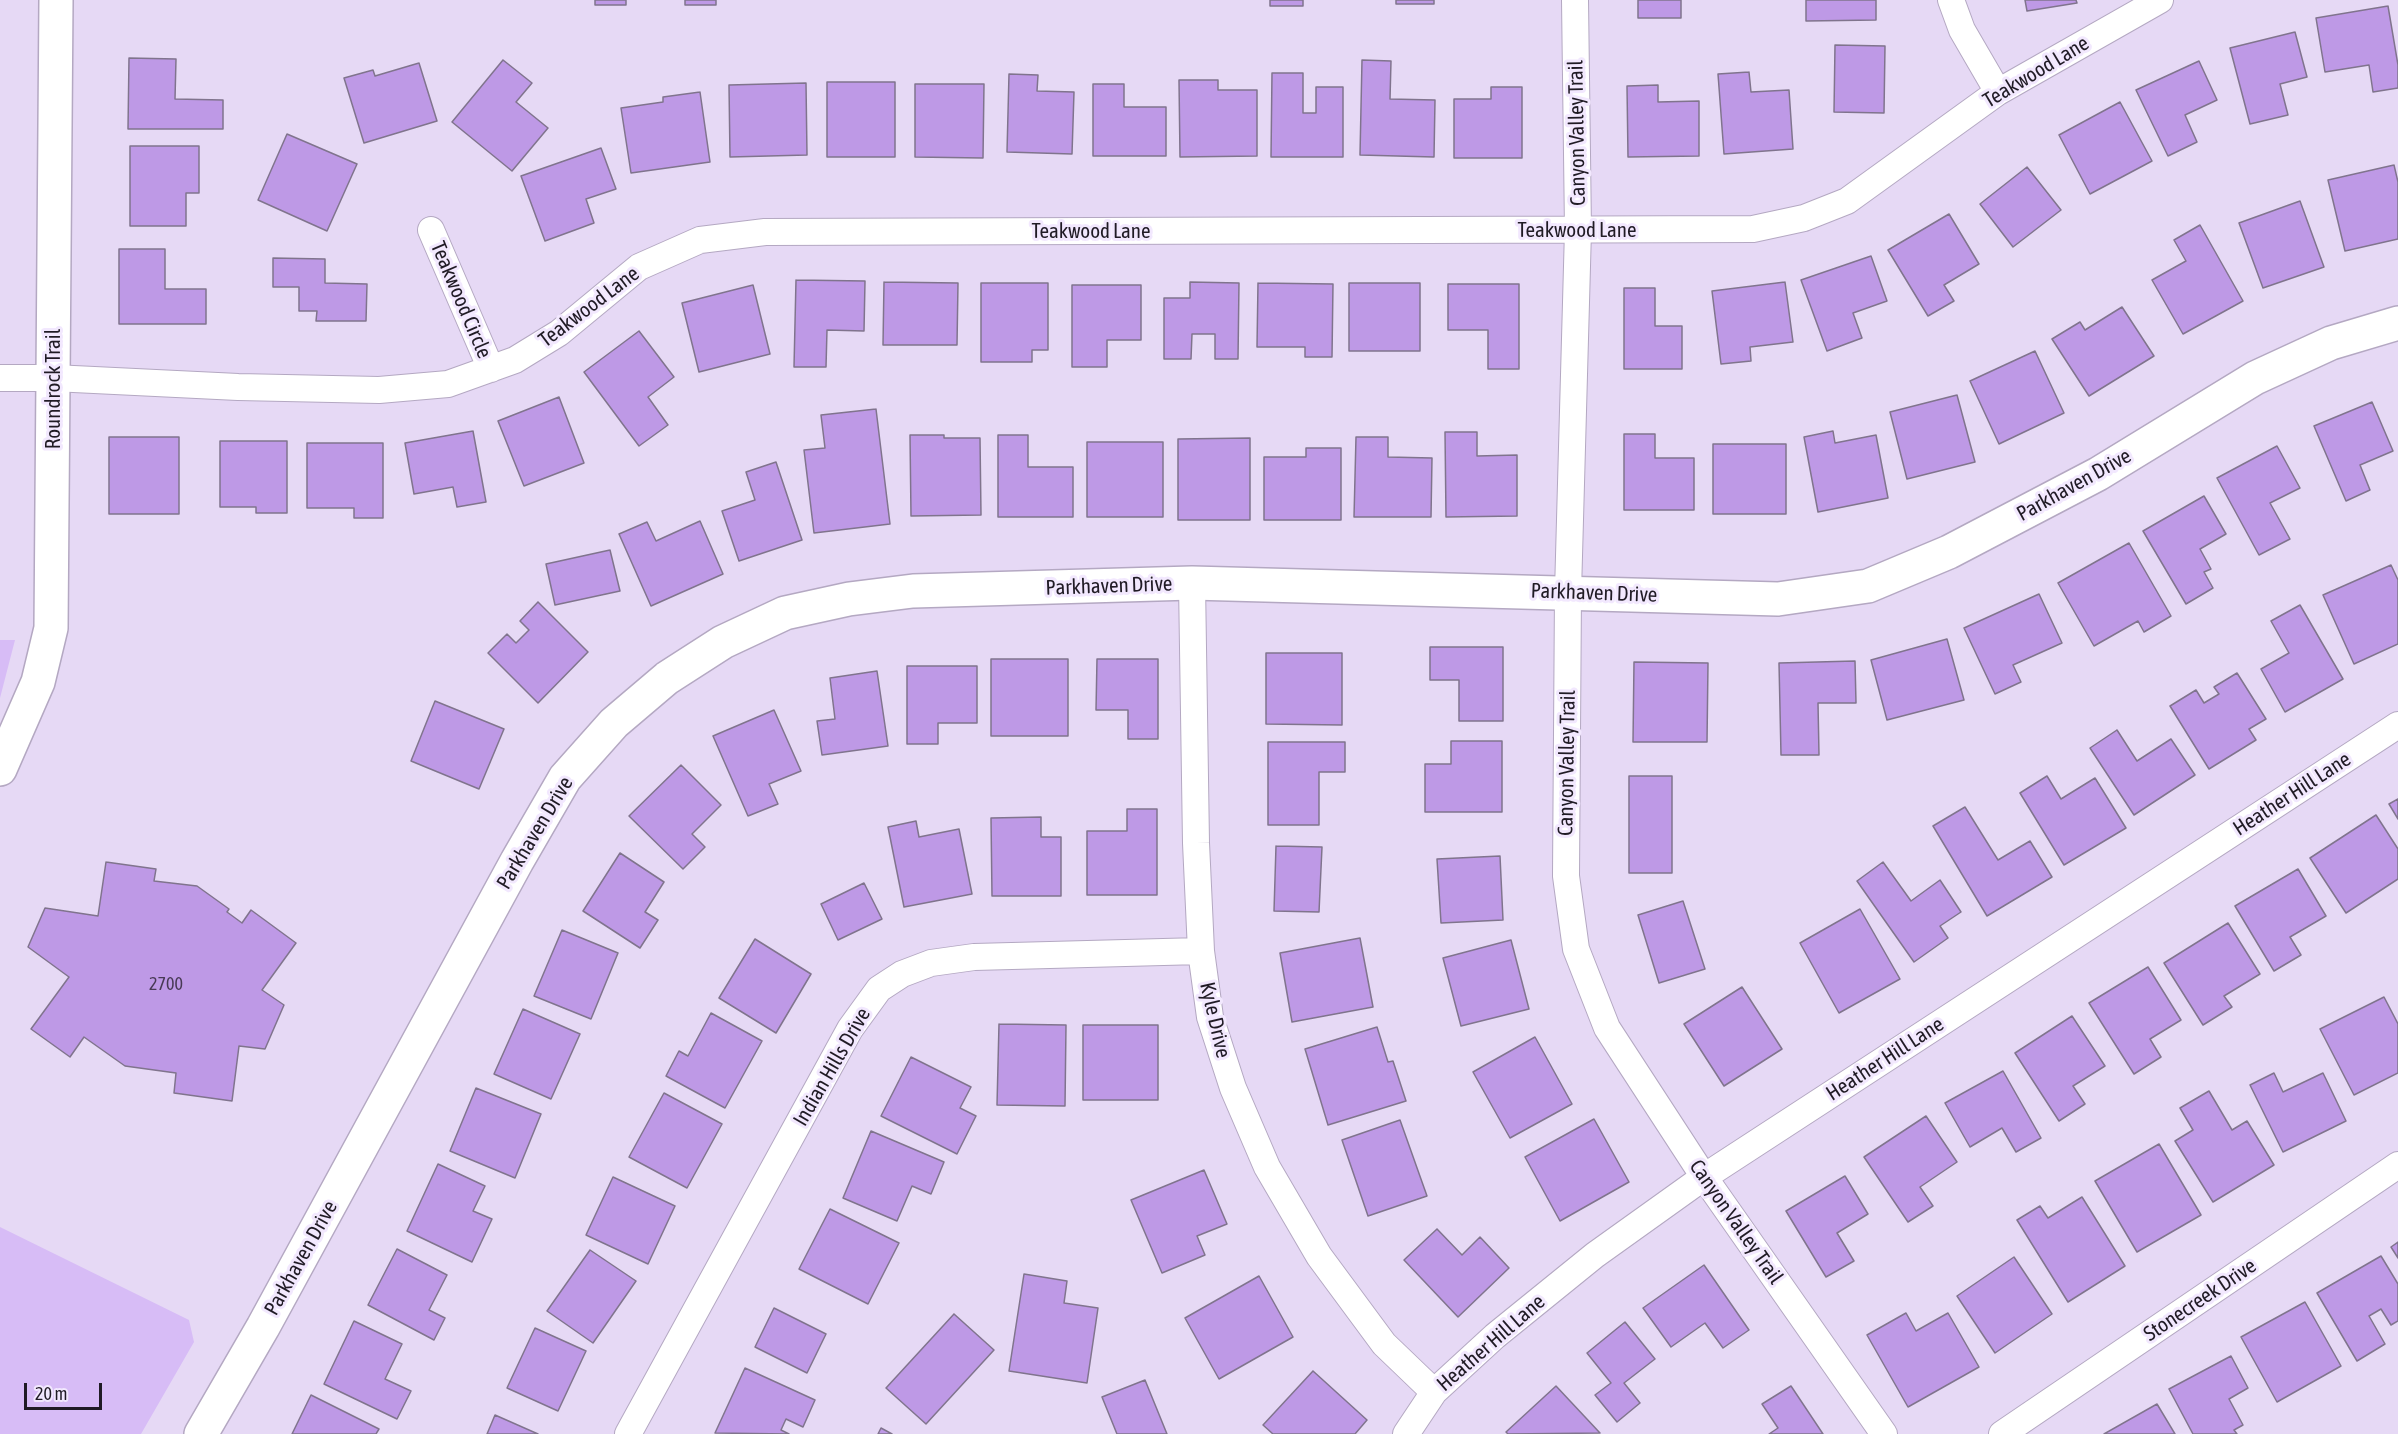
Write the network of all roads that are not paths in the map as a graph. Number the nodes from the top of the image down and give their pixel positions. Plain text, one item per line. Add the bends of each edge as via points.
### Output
1 (56, 0) edge
2 (1575, 0) edge
3 (1951, 0) edge
4 (2160, 0) edge
5 (1998, 92) junction
6 (431, 230) dead end
7 (1578, 230) junction
8 (2398, 323) edge
9 (491, 369) junction
10 (0, 378) edge
11 (53, 378) junction
12 (1192, 583) junction
13 (1568, 592) junction
14 (2398, 725) edge
15 (0, 769) edge
16 (1201, 951) junction
17 (2398, 1165) edge
18 (1704, 1177) junction
19 (1434, 1392) junction
20 (201, 1434) edge
21 (628, 1434) edge
22 (1406, 1434) edge
23 (1884, 1434) edge
24 (2002, 1434) edge

1 - 11 street, Roundrock Trail
2 - 7 street, Canyon Valley Trail
3 - 5 street via 1962,30
4 - 5 street, Teakwood Lane
5 - 7 street, Teakwood Lane via 1847,201 1804,218 1753,229
6 - 9 street, Teakwood Circle
7 - 9 street, Teakwood Lane via 765,232 700,240 639,267 559,333 515,360
7 - 13 street, Canyon Valley Trail
8 - 13 street, Parkhaven Drive via 2331,343 2255,378 2098,474 1949,552 1868,586 1778,598
9 - 11 street, Teakwood Lane via 448,384 379,390
10 - 11 street, Teakwood Lane
11 - 15 street, Roundrock Trail via 51,628 38,682
12 - 13 street, Parkhaven Drive
12 - 16 street, Kyle Drive
12 - 20 street, Parkhaven Drive via 913,591 849,598 785,613 723,642 667,678 614,723 565,778
13 - 18 street, Canyon Valley Trail via 1566,876 1576,949 1607,1028
14 - 18 street, Heather Hill Lane
16 - 19 street, Kyle Drive via 1210,1017 1233,1089 1267,1167 1332,1274 1384,1344
16 - 21 street, Indian Hills Drive via 974,957 931,963 902,974 879,989 850,1029
17 - 24 street, Stonecreek Drive
18 - 19 street, Heather Hill Lane via 1568,1277
18 - 23 street, Canyon Valley Trail
19 - 22 street, Heather Hill Lane

